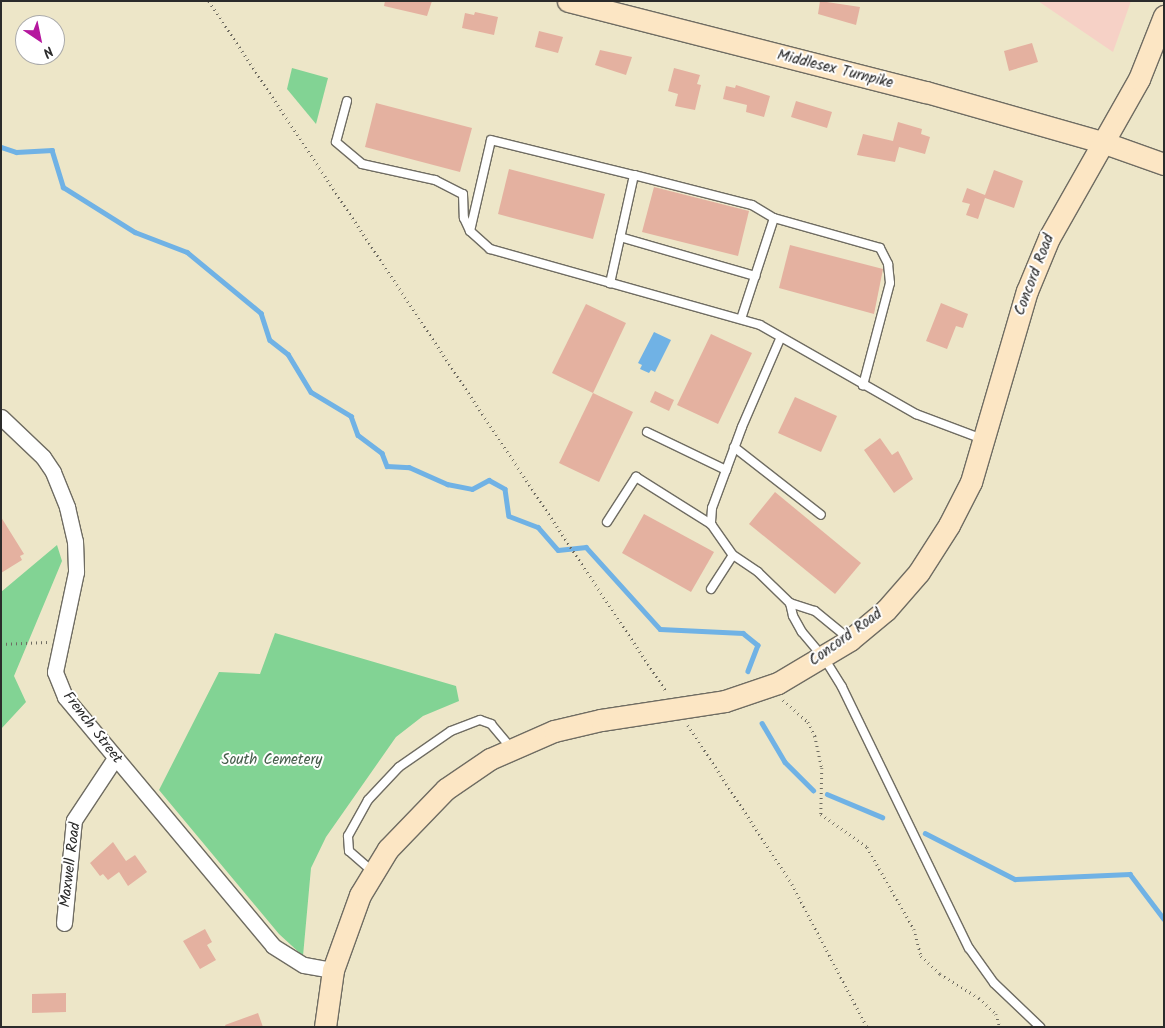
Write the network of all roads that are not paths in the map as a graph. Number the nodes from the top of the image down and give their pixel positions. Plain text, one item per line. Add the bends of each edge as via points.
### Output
1 (568, 1) edge
2 (1164, 16) edge
3 (347, 101) dead end
4 (1102, 142) junction
5 (1164, 164) edge
6 (634, 175) junction
7 (774, 218) junction
8 (470, 231) junction
9 (620, 237) junction
10 (755, 276) junction
11 (610, 283) junction
12 (741, 319) junction
13 (780, 339) junction
14 (863, 385) junction
15 (1, 417) edge
16 (647, 432) dead end
17 (983, 439) junction
18 (734, 446) junction
19 (726, 470) junction
20 (820, 516) dead end
21 (607, 522) dead end
22 (711, 524) junction
23 (733, 555) junction
24 (711, 589) dead end
25 (790, 603) junction
26 (850, 640) junction
27 (824, 658) junction
28 (511, 748) junction
29 (115, 758) junction
30 (373, 872) junction
31 (64, 923) dead end
32 (332, 970) junction
33 (325, 1027) edge
34 (1040, 1027) edge

1 - 4 main road, Middlesex Turnpike via 926,92
2 - 4 main road, Concord Road via 1139,79
3 - 8 lane via 336,142 362,164 434,180 463,194 464,218
4 - 5 main road, Middlesex Turnpike
4 - 17 main road, Concord Road via 1060,213 1027,291
6 - 7 lane via 752,205
6 - 8 lane via 491,140
6 - 9 lane
7 - 10 lane
7 - 14 lane via 880,248 888,264 890,283
8 - 11 lane via 490,248 509,256
9 - 10 lane
9 - 11 lane
10 - 12 lane
11 - 12 lane
12 - 13 lane via 760,325
13 - 14 lane
13 - 18 lane
14 - 17 lane via 916,414
15 - 29 street, French Street via 43,457 57,480 67,507 75,541 76,572 55,672 58,684 78,715
16 - 19 lane
17 - 26 main road, Concord Road via 970,482 949,525 919,572 886,610
18 - 19 lane
18 - 20 lane
19 - 22 lane via 712,508
21 - 22 lane via 636,476
22 - 23 lane
23 - 24 lane
23 - 25 lane via 758,572
25 - 26 lane via 815,611
25 - 27 lane via 802,632
26 - 27 main road, Concord Road
27 - 28 main road, Concord Road via 778,683 725,701 577,725
27 - 34 lane via 842,687 969,948 994,983
28 - 30 main road, Concord Road via 468,773 426,807 388,849
28 - 30 lane via 491,724 480,720 445,734 399,767 368,800 348,836 349,851
29 - 31 street, Maxwell Road via 74,820
29 - 32 street, French Street via 273,946 304,965
30 - 32 main road, Concord Road via 348,920
32 - 33 main road, Concord Road

